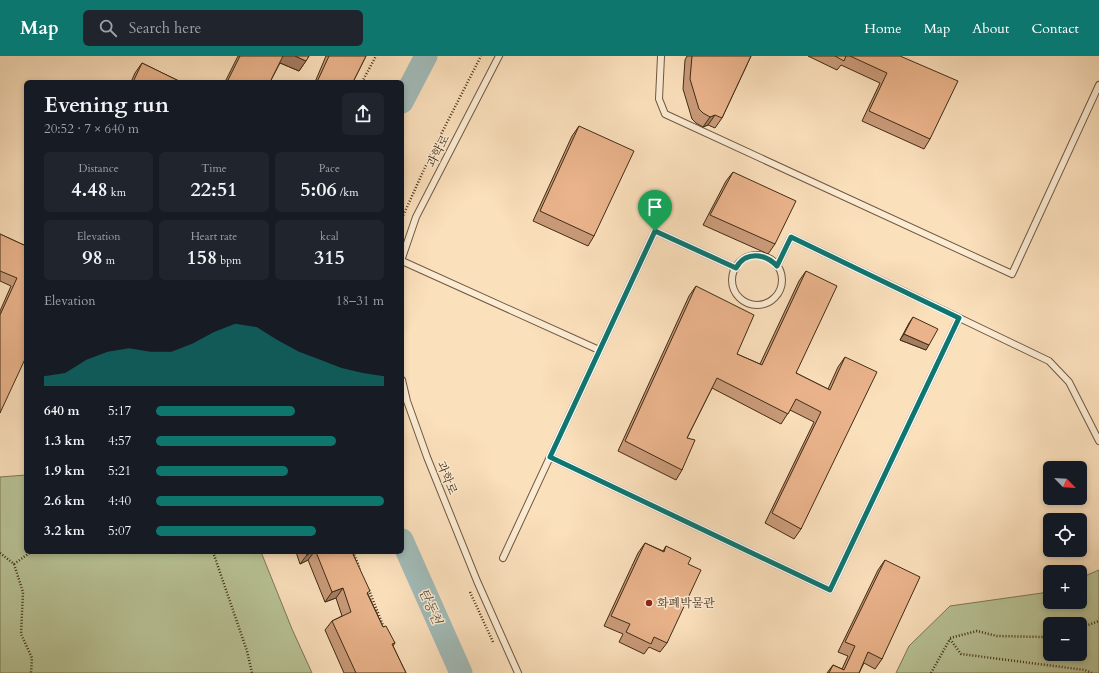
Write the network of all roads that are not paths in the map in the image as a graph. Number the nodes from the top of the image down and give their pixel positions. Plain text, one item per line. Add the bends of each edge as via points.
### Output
1 (499, 56) edge
2 (661, 56) edge
3 (1099, 85) edge
4 (404, 252) edge
5 (404, 262) edge
6 (777, 266) junction
7 (736, 268) junction
8 (959, 318) junction
9 (599, 350) junction
10 (404, 388) edge
11 (1099, 441) edge
12 (550, 457) junction
13 (503, 558) dead end
14 (518, 672) edge

1 - 4 lane, 과학로 via 416,218
2 - 3 lane via 659,99 665,114 1012,274
5 - 9 lane
6 - 7 lane via 772,260 758,255 744,259
6 - 7 lane via 781,274 780,290 775,297 760,305 743,301 737,295 732,280
6 - 8 lane via 791,237
7 - 9 lane via 655,231
8 - 11 lane via 1049,361 1069,382
8 - 12 lane via 830,590
9 - 12 lane
10 - 14 lane, 과학로 via 427,457 477,582
12 - 13 lane

